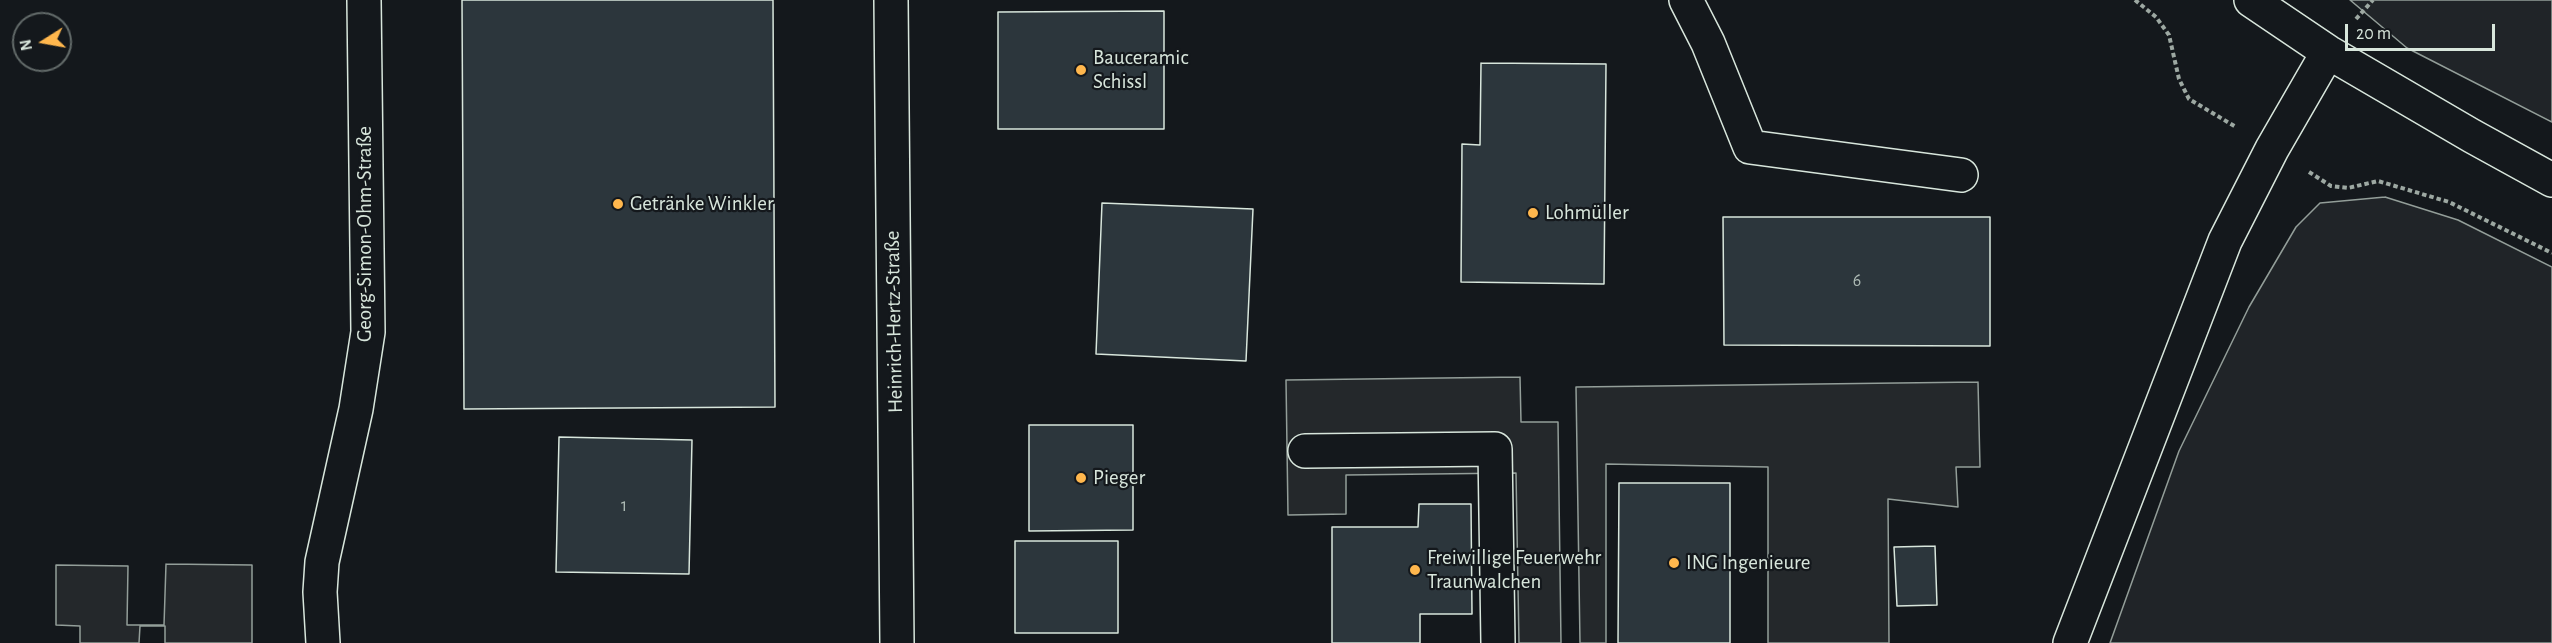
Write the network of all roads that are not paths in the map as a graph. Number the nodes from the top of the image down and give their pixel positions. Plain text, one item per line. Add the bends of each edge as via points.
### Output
1 (364, 0) edge
2 (891, 0) edge
3 (1686, 0) edge
4 (2251, 0) edge
5 (2328, 52) junction
6 (1961, 175) dead end
7 (2552, 180) edge
8 (1305, 451) dead end
9 (323, 643) edge
10 (897, 643) edge
11 (1498, 643) edge
12 (2070, 643) edge

1 - 9 street, Georg-Simon-Ohm-Straße via 368,332 356,409 322,562
2 - 10 street, Heinrich-Hertz-Straße
3 - 6 street via 1708,43 1750,147
4 - 5 street
5 - 7 street
5 - 12 street via 2225,241
8 - 11 street via 1495,449

